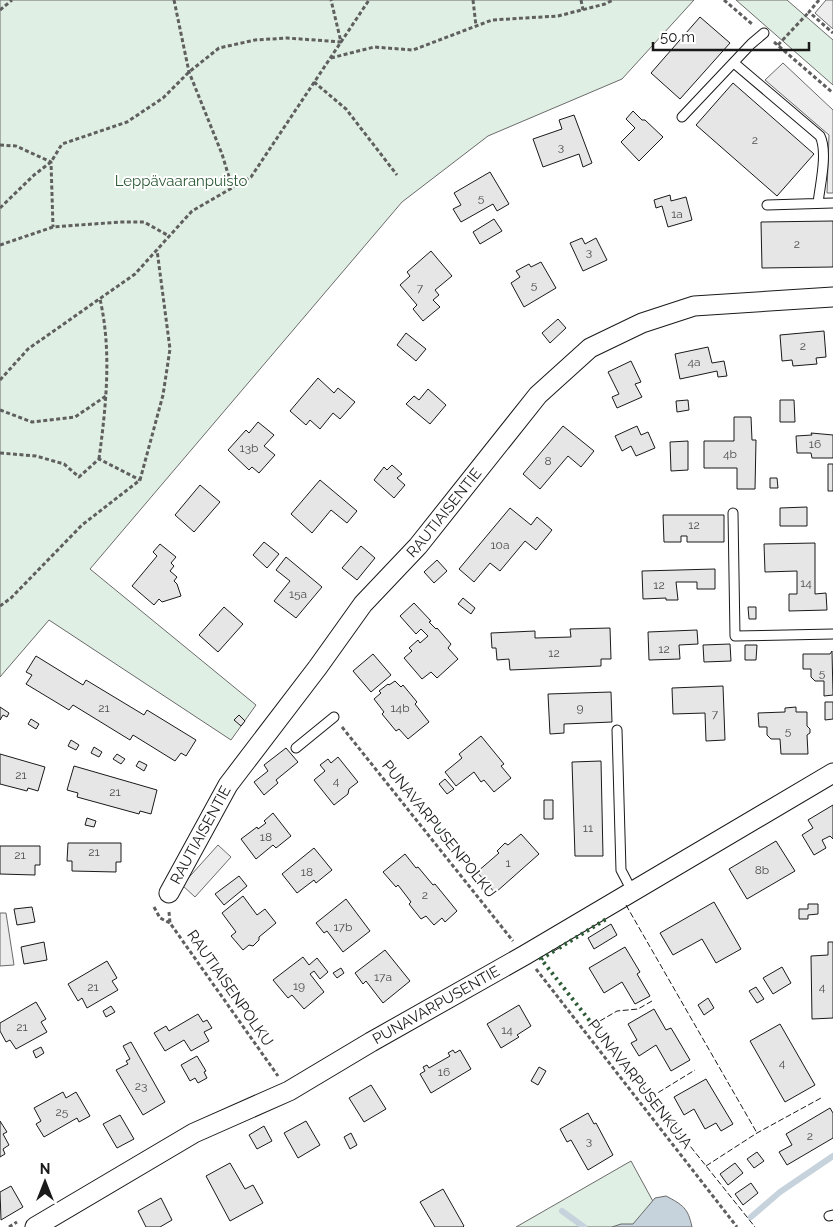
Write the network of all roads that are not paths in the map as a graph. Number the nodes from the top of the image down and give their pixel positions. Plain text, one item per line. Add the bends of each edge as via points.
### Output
1 (764, 33) road end
2 (734, 62) junction
3 (682, 118) dead end
4 (833, 156) edge
5 (823, 157) junction
6 (818, 203) junction
7 (833, 203) edge
8 (767, 205) dead end
9 (833, 297) edge
10 (733, 513) dead end
11 (833, 634) edge
12 (334, 718) road end
13 (617, 730) dead end
14 (296, 748) dead end
15 (833, 773) edge
16 (632, 891) junction
17 (169, 893) road end
18 (35, 1227) edge

1 - 2 lane
2 - 3 lane
2 - 5 lane via 820,136
4 - 5 lane
5 - 6 lane
6 - 7 lane
6 - 8 lane
9 - 17 street, RAUTIAISENTIE via 694,306 642,323 590,348 538,395 418,546 363,604 228,785
10 - 11 lane via 735,636
12 - 14 lane
13 - 16 lane via 621,870
15 - 16 street, PUNAVARPUSENTIE
16 - 18 street, PUNAVARPUSENTIE via 289,1091 194,1133

